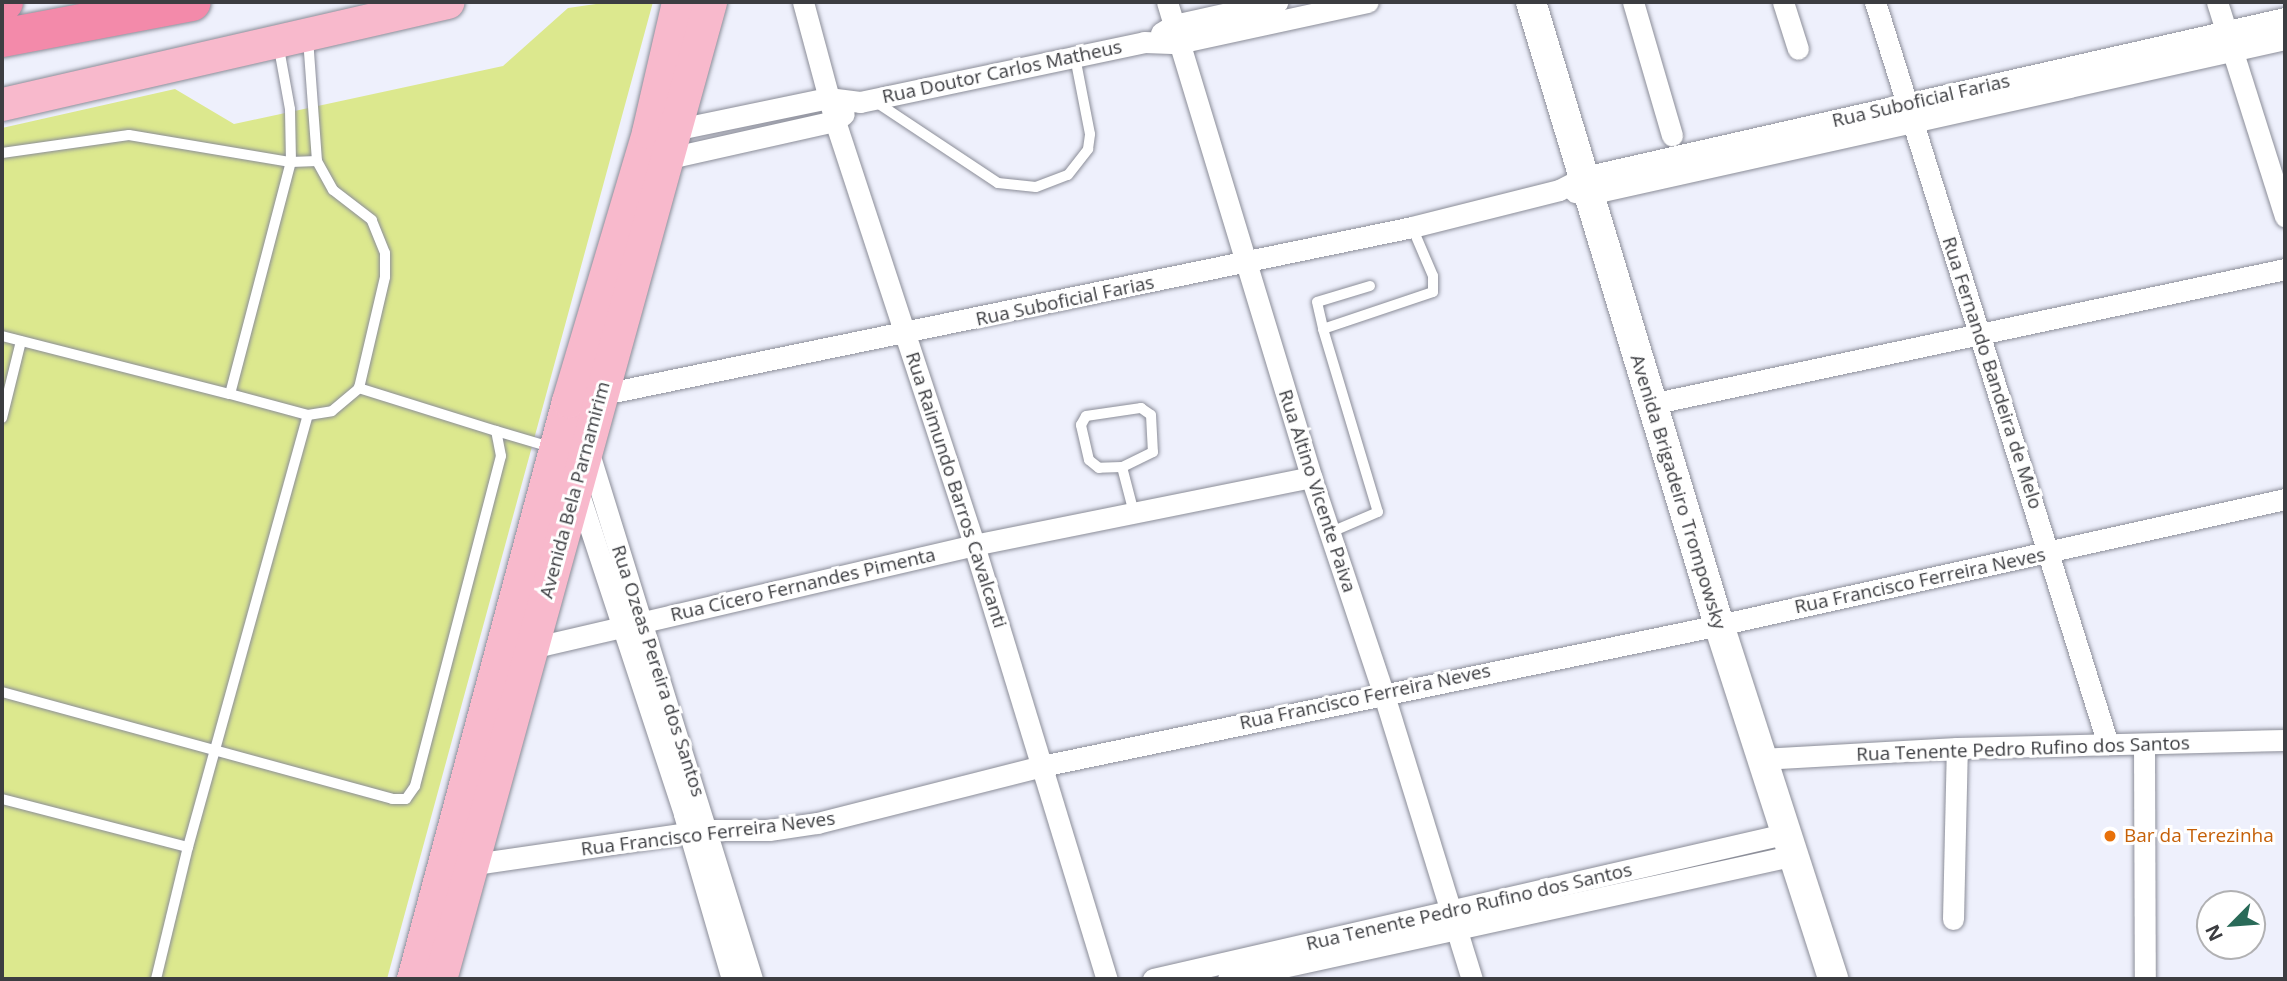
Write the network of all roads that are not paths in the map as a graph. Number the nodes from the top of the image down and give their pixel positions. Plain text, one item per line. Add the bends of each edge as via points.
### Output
1 (192, 2) edge
2 (447, 2) edge
3 (678, 2) edge
4 (710, 2) edge
5 (803, 2) edge
6 (1167, 2) edge
7 (1277, 2) edge
8 (1368, 2) edge
9 (1531, 2) edge
10 (1633, 2) edge
11 (1783, 2) edge
12 (1875, 2) edge
13 (2217, 2) edge
14 (2285, 18) edge
15 (1176, 34) junction
16 (2, 38) edge
17 (293, 38) junction
18 (2285, 39) edge
19 (2230, 42) junction
20 (1798, 49) dead end
21 (1075, 57) junction
22 (828, 98) junction
23 (866, 100) junction
24 (2, 104) edge
25 (1908, 115) junction
26 (835, 121) junction
27 (1672, 135) dead end
28 (658, 147) junction
29 (2, 153) edge
30 (317, 160) junction
31 (291, 162) junction
32 (1577, 187) junction
33 (2285, 217) edge
34 (1412, 227) junction
35 (1246, 262) junction
36 (2285, 269) edge
37 (1370, 286) dead end
38 (1323, 329) junction
39 (1979, 334) junction
40 (907, 335) junction
41 (2, 336) edge
42 (22, 341) junction
43 (359, 388) junction
44 (230, 394) junction
45 (600, 395) junction
46 (568, 401) junction
47 (1651, 404) junction
48 (308, 415) junction
49 (2, 418) edge
50 (496, 431) junction
51 (571, 447) junction
52 (1122, 467) junction
53 (1311, 478) junction
54 (576, 486) junction
55 (2285, 499) edge
56 (1134, 513) junction
57 (1329, 533) junction
58 (974, 545) junction
59 (2050, 552) junction
60 (631, 625) junction
61 (1719, 625) junction
62 (517, 652) junction
63 (2, 692) edge
64 (1384, 692) junction
65 (2285, 740) edge
66 (2108, 744) junction
67 (2144, 745) junction
68 (1957, 748) junction
69 (212, 750) junction
70 (1761, 759) junction
71 (1042, 766) junction
72 (2, 799) edge
73 (699, 831) junction
74 (1788, 845) junction
75 (188, 847) junction
76 (456, 867) junction
77 (1953, 919) dead end
78 (1455, 920) junction
79 (156, 979) edge
80 (413, 979) edge
81 (440, 979) edge
82 (732, 979) edge
83 (752, 979) edge
84 (1107, 979) edge
85 (1153, 979) edge
86 (1228, 979) edge
87 (1472, 979) edge
88 (1833, 979) edge
89 (2145, 979) edge

1 - 16 highway
2 - 17 main road
3 - 28 main road, Avenida Bela Parnamirim
4 - 28 main road, Avenida Bela Parnamirim
5 - 22 street, Rua Raimundo Barros Cavalcanti
6 - 15 street, Rua Altino Vicente Paiva
7 - 15 street, Rua Doutor Carlos Matheus
8 - 15 street, Rua Doutor Carlos Matheus
9 - 32 street, Avenida Brigadeiro Trompowsky
10 - 27 street
11 - 20 street
12 - 25 street, Rua Fernando Bandeira de Melo
13 - 19 street
14 - 19 street, Rua Suboficial Farias
15 - 21 street, Rua Doutor Carlos Matheus
15 - 35 street, Rua Altino Vicente Paiva
17 - 24 main road
17 - 30 lane
17 - 31 lane
18 - 19 street, Rua Suboficial Farias
19 - 25 street, Rua Suboficial Farias
19 - 33 street
21 - 23 street, Rua Doutor Carlos Matheus
21 - 23 lane via 1090,134 1088,149 1068,175 1036,187 998,183
22 - 23 street, Rua Doutor Carlos Matheus
22 - 26 street, Rua Raimundo Barros Cavalcanti
22 - 28 street, Rua Doutor Carlos Matheus
23 - 26 street, Rua Doutor Carlos Matheus
25 - 32 street, Rua Suboficial Farias
25 - 39 street, Rua Fernando Bandeira de Melo
26 - 28 street, Rua Doutor Carlos Matheus
26 - 40 street, Rua Raimundo Barros Cavalcanti
28 - 45 main road, Avenida Bela Parnamirim
28 - 46 main road, Avenida Bela Parnamirim
29 - 31 lane via 129,135
30 - 31 lane
30 - 43 lane via 333,190 372,220 385,253 385,276
31 - 44 lane
32 - 34 street, Rua Suboficial Farias
32 - 47 street, Avenida Brigadeiro Trompowsky
34 - 35 street, Rua Suboficial Farias
34 - 38 lane via 1433,276 1433,292
35 - 40 street, Rua Suboficial Farias
35 - 53 street, Rua Altino Vicente Paiva
36 - 39 street
37 - 38 lane via 1317,302
38 - 57 lane via 1378,512
39 - 47 street
39 - 59 street, Rua Fernando Bandeira de Melo
40 - 45 street, Rua Suboficial Farias
40 - 58 street, Rua Raimundo Barros Cavalcanti
41 - 42 lane
42 - 44 lane
42 - 49 lane
43 - 48 lane via 332,411
43 - 50 lane
44 - 48 lane
45 - 46 street, Rua Suboficial Farias
45 - 51 main road, Avenida Bela Parnamirim
46 - 51 main road, Avenida Bela Parnamirim
47 - 61 street, Avenida Brigadeiro Trompowsky
48 - 69 lane
50 - 51 lane
50 - 69 lane via 501,456 411,794 401,801
51 - 54 main road, Avenida Bela Parnamirim
51 - 60 street, Rua Ozeas Pereira dos Santos
51 - 62 main road, Avenida Bela Parnamirim
52 - 52 lane via 1153,452 1151,415 1141,408 1086,416 1081,425 1089,460 1099,468
52 - 56 lane
53 - 56 street, Rua Cícero Fernandes Pimenta
53 - 57 street, Rua Altino Vicente Paiva
54 - 60 street, Rua Ozeas Pereira dos Santos
54 - 62 main road, Avenida Bela Parnamirim
55 - 59 street, Rua Francisco Ferreira Neves
56 - 58 street, Rua Cícero Fernandes Pimenta
57 - 64 street, Rua Altino Vicente Paiva
58 - 60 street, Rua Cícero Fernandes Pimenta
58 - 71 street, Rua Raimundo Barros Cavalcanti
59 - 61 street, Rua Francisco Ferreira Neves
59 - 66 street, Rua Fernando Bandeira de Melo
60 - 62 street, Rua Cícero Fernandes Pimenta
60 - 73 street, Rua Ozeas Pereira dos Santos
61 - 64 street, Rua Francisco Ferreira Neves
61 - 70 street, Avenida Brigadeiro Trompowsky
62 - 76 main road, Avenida Bela Parnamirim
63 - 69 lane
64 - 71 street, Rua Francisco Ferreira Neves
64 - 78 street, Rua Altino Vicente Paiva
65 - 67 street, Rua Tenente Pedro Rufino dos Santos
66 - 67 street, Rua Tenente Pedro Rufino dos Santos
66 - 68 street, Rua Tenente Pedro Rufino dos Santos
67 - 89 street
68 - 70 street, Rua Tenente Pedro Rufino dos Santos
68 - 77 street
69 - 75 lane
70 - 74 street, Avenida Brigadeiro Trompowsky
71 - 73 street, Rua Francisco Ferreira Neves via 817,823 769,830
71 - 84 street, Rua Raimundo Barros Cavalcanti
72 - 75 lane
73 - 76 street, Rua Francisco Ferreira Neves
73 - 82 street, Rua Ozeas Pereira dos Santos
73 - 83 street, Rua Ozeas Pereira dos Santos
74 - 78 street, Rua Tenente Pedro Rufino dos Santos
74 - 88 street, Avenida Brigadeiro Trompowsky
75 - 79 lane
76 - 80 main road, Avenida Bela Parnamirim
76 - 81 main road, Avenida Bela Parnamirim
78 - 85 street, Rua Tenente Pedro Rufino dos Santos
78 - 86 street, Rua Tenente Pedro Rufino dos Santos
78 - 87 street, Rua Altino Vicente Paiva

